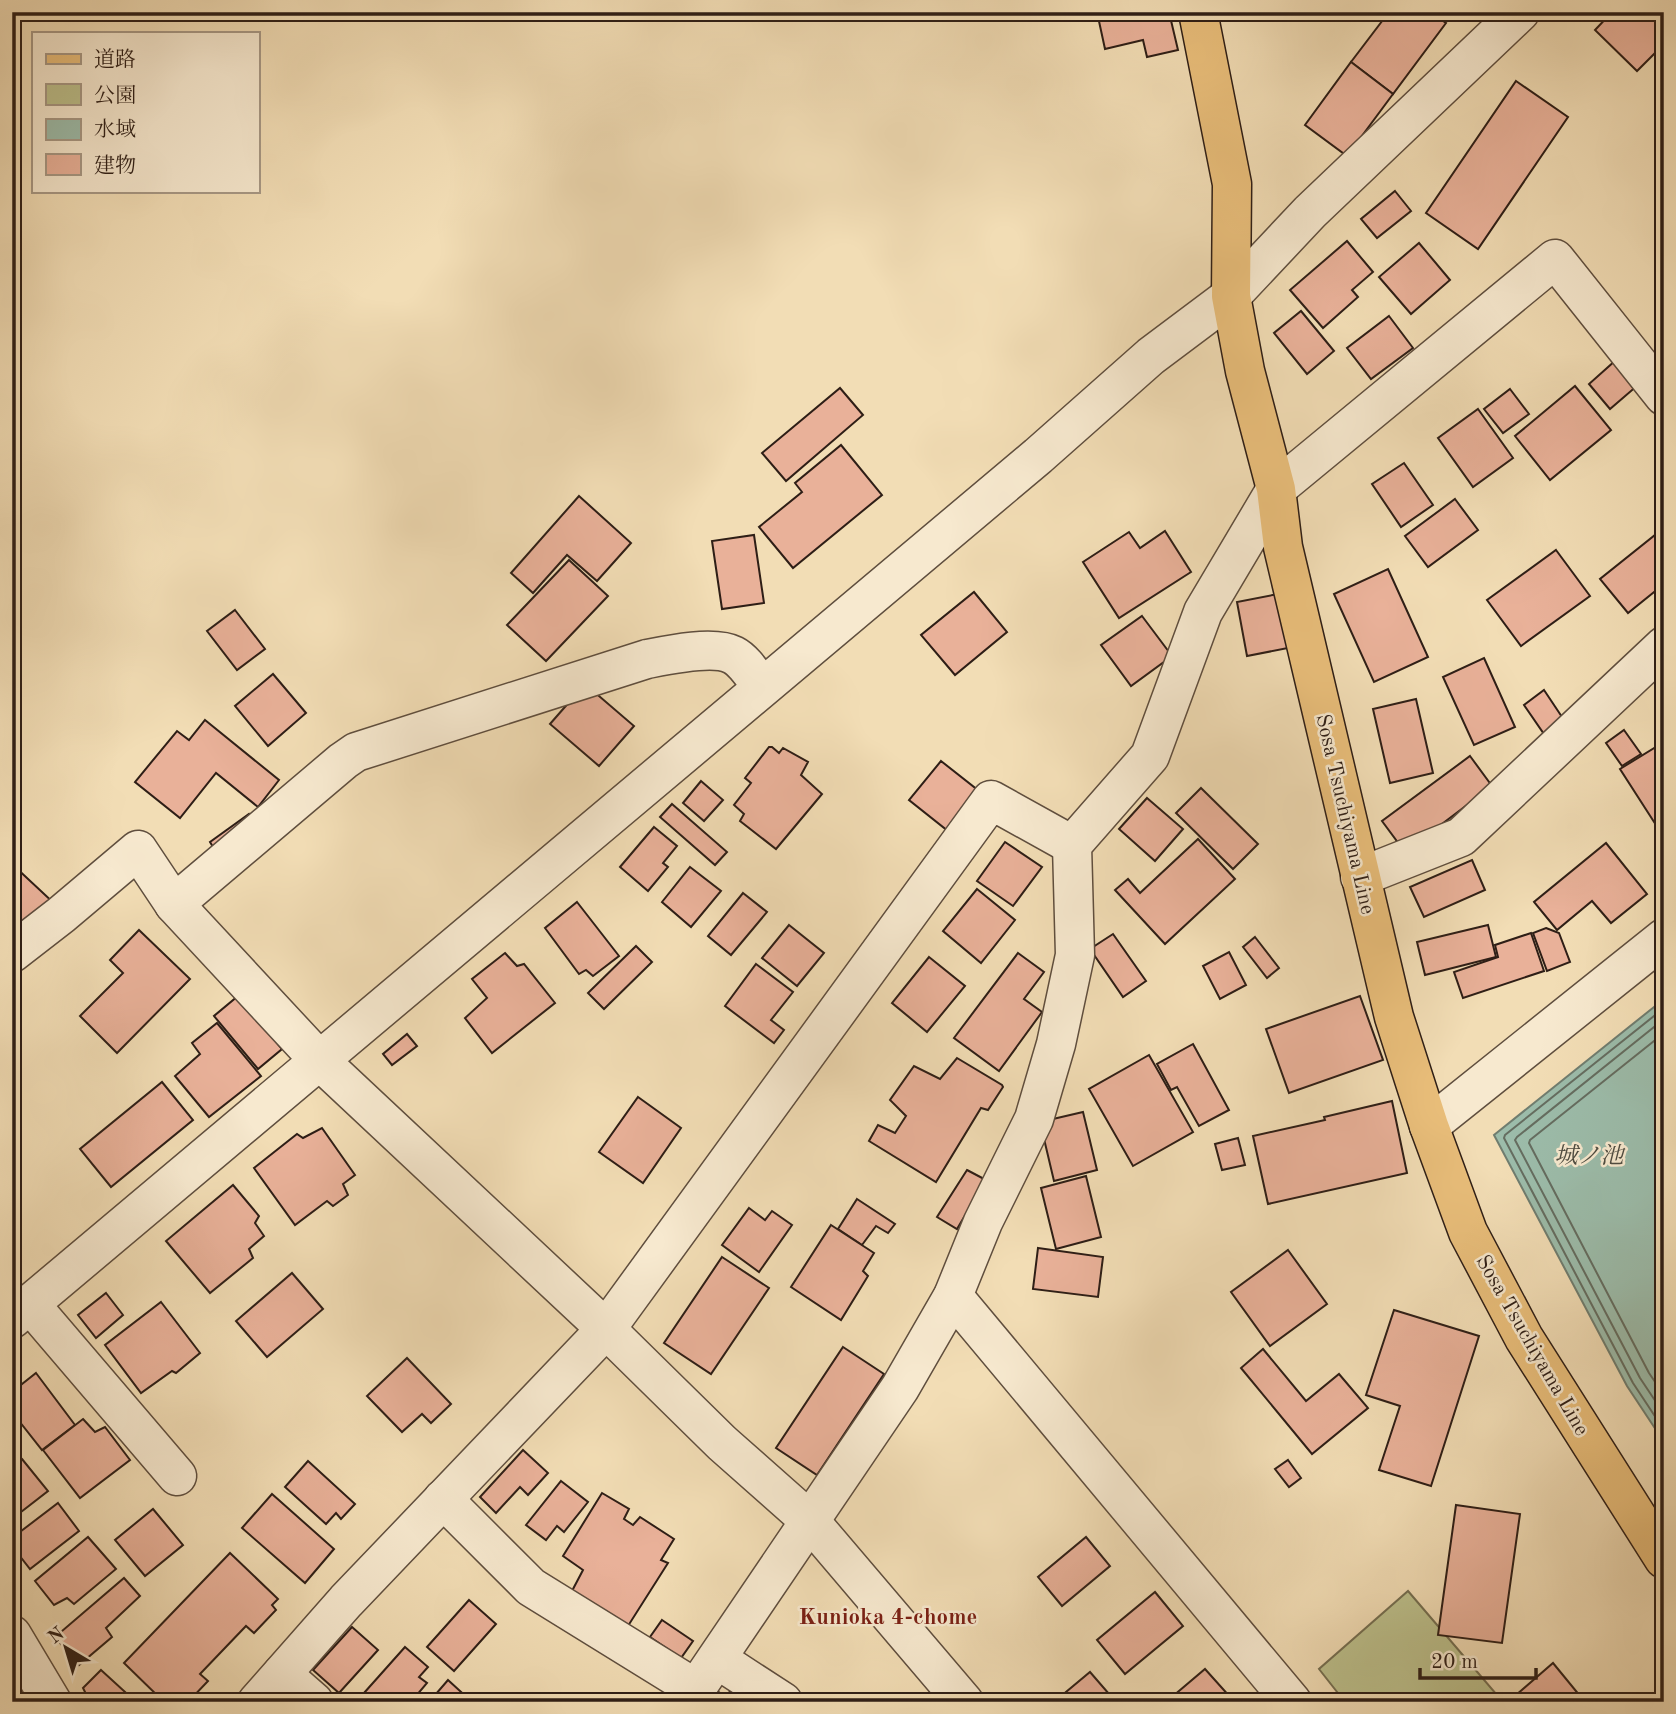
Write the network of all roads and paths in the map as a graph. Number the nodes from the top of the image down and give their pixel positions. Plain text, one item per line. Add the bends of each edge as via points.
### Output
1 (1198, 12) edge
2 (1520, 12) edge
3 (1231, 296) junction
4 (1664, 396) edge
5 (1276, 489) junction
6 (1664, 646) edge
7 (762, 687) junction
8 (1072, 845) junction
9 (1360, 877) junction
10 (174, 904) junction
11 (1664, 938) edge
12 (12, 953) edge
13 (319, 1060) junction
14 (1429, 1126) junction
15 (953, 1296) junction
16 (21, 1312) edge
17 (606, 1329) junction
18 (177, 1476) dead end
19 (443, 1499) junction
20 (809, 1520) junction
21 (1664, 1559) edge
22 (12, 1636) edge
23 (700, 1683) edge
24 (269, 1688) edge
25 (52, 1702) edge
26 (314, 1702) edge
27 (783, 1702) edge
28 (964, 1702) edge
29 (1292, 1702) edge

1 - 3 main road, Sosa Tsuchiyama Line via 1231,184
2 - 3 street via 1310,212
3 - 5 main road, Sosa Tsuchiyama Line
3 - 7 street via 1151,356
4 - 5 street via 1555,259
5 - 8 street via 1203,612 1150,756
5 - 9 main road, Sosa Tsuchiyama Line via 1283,547
6 - 9 street via 1461,837
7 - 10 street via 731,653 678,653 356,752
7 - 13 street
8 - 15 street via 1075,955 1056,1044 1034,1119 983,1222
8 - 17 street via 991,800
9 - 14 main road, Sosa Tsuchiyama Line via 1394,1017
10 - 12 street via 138,850
10 - 13 street
11 - 14 street
13 - 16 street
13 - 17 street
14 - 21 main road, Sosa Tsuchiyama Line via 1468,1232 1524,1338
15 - 20 street via 900,1388
15 - 29 street
16 - 18 street
17 - 19 street
17 - 20 street via 722,1444
19 - 23 street via 531,1587
19 - 24 street
20 - 23 street
20 - 28 street
22 - 25 street
23 - 27 street
24 - 26 street

